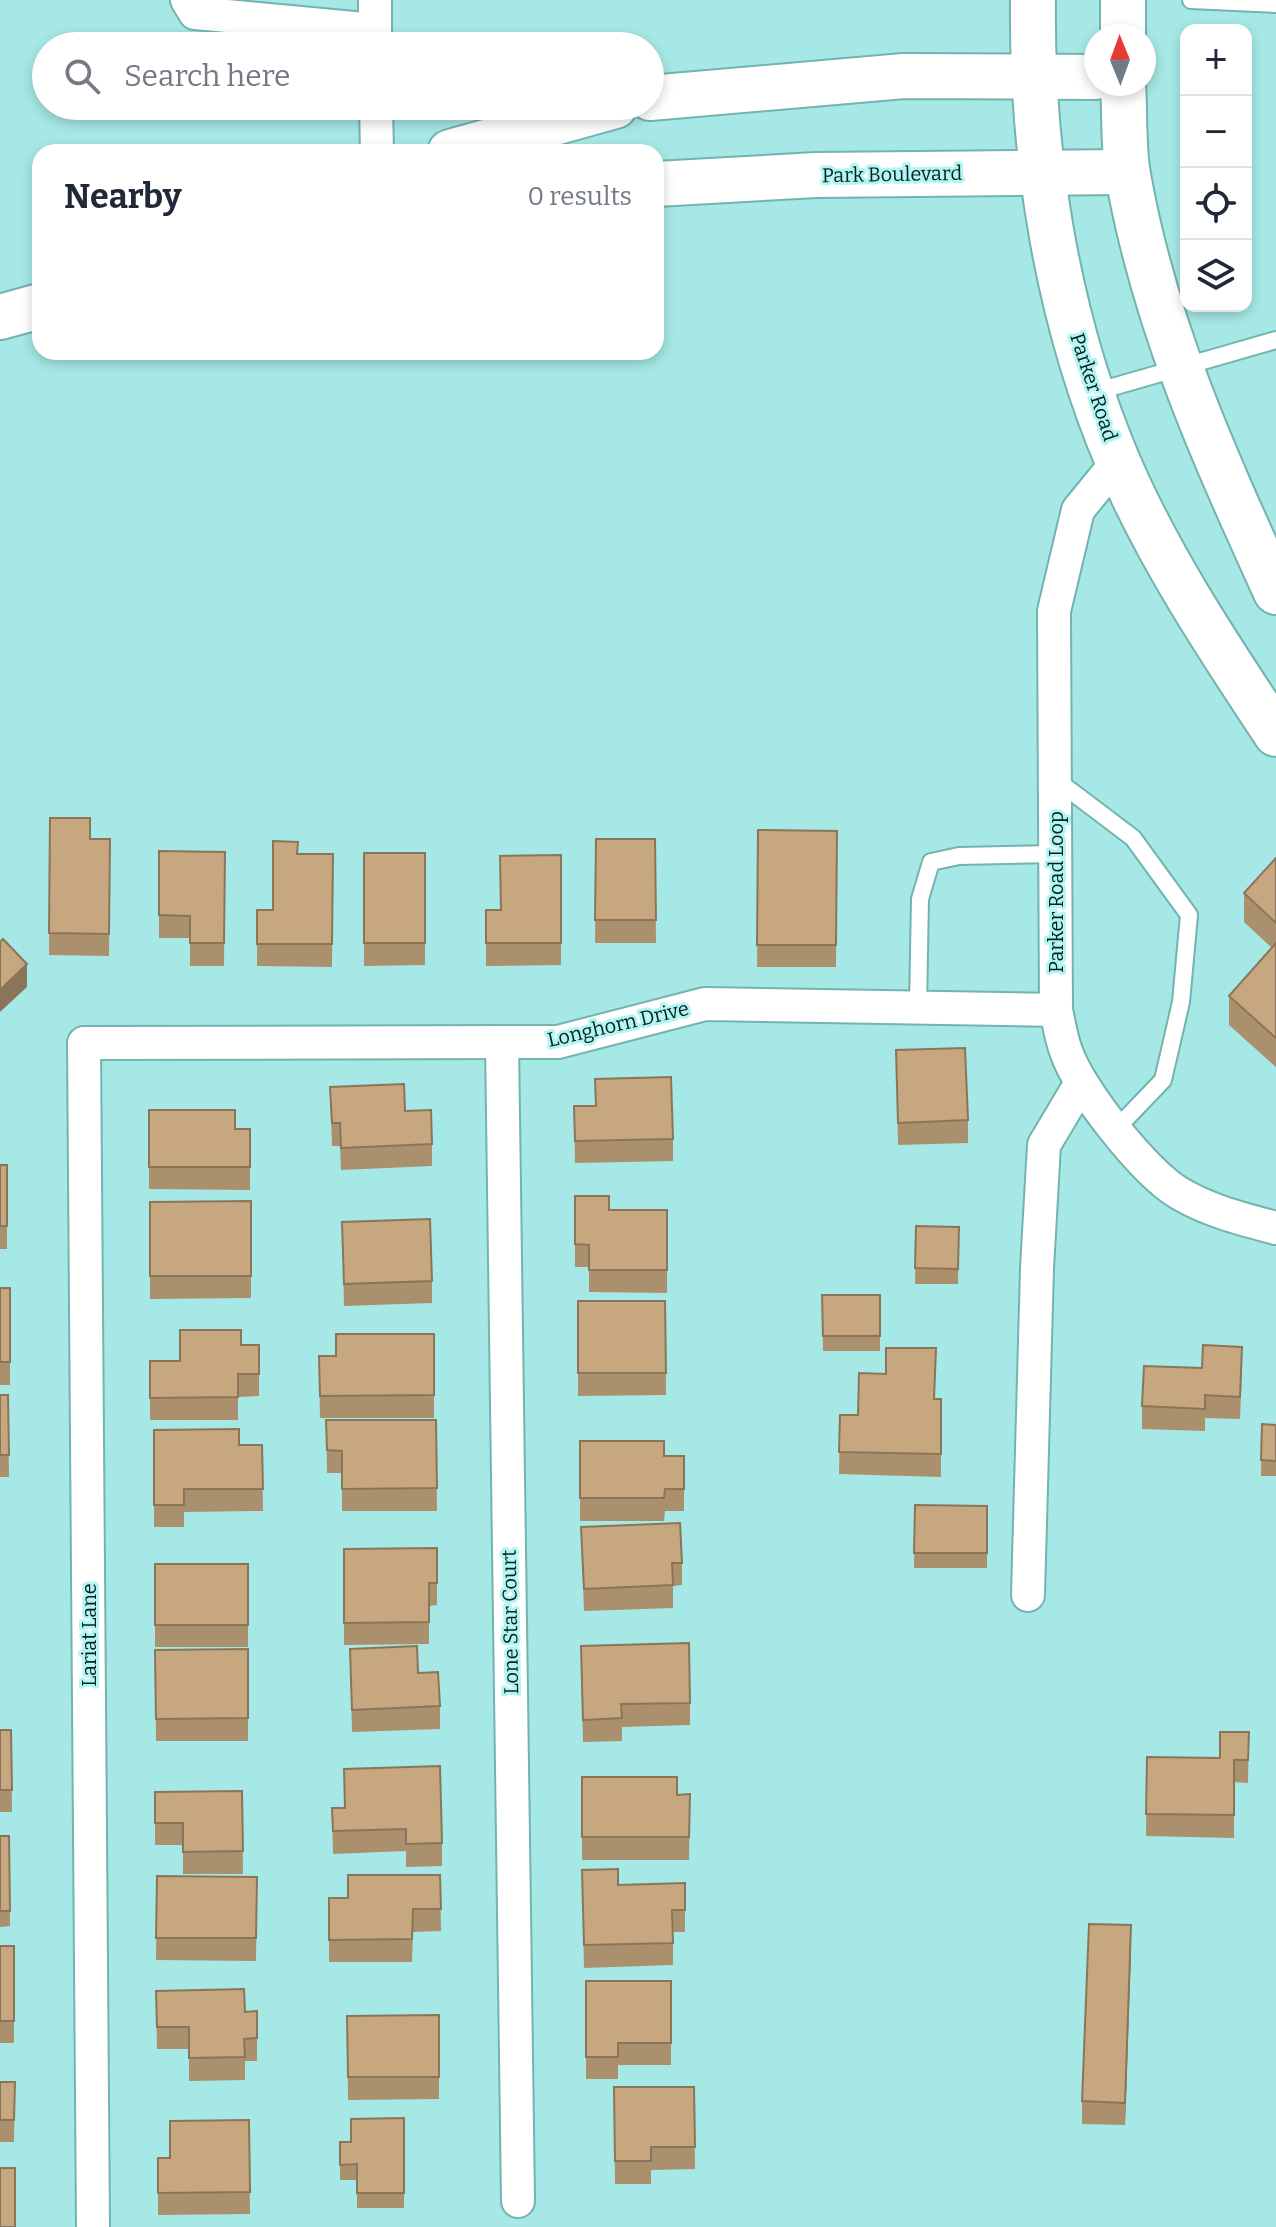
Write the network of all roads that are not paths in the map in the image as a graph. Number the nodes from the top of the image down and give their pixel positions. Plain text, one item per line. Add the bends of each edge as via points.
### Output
1 (187, 0) edge
2 (1033, 0) edge
3 (1123, 0) edge
4 (1191, 0) edge
5 (1276, 4) edge
6 (1123, 24) edge
7 (375, 25) edge
8 (1084, 77) edge
9 (1032, 78) junction
10 (1124, 96) edge
11 (664, 97) edge
12 (376, 120) edge
13 (565, 120) edge
14 (377, 144) edge
15 (479, 144) edge
16 (1039, 171) junction
17 (1127, 172) junction
18 (664, 184) edge
19 (32, 308) edge
20 (0, 317) edge
21 (1276, 340) edge
22 (1178, 369) junction
23 (1094, 393) junction
24 (1118, 461) junction
25 (1276, 592) edge
26 (1276, 734) edge
27 (1055, 779) junction
28 (1055, 854) junction
29 (918, 1007) junction
30 (1056, 1010) junction
31 (502, 1042) junction
32 (84, 1043) joint
33 (1081, 1083) junction
34 (1116, 1129) junction
35 (1276, 1228) edge
36 (1028, 1595) dead end
37 (518, 2201) dead end
38 (93, 2227) edge

1 - 7 street via 195,13
2 - 9 main road, Parker Road
3 - 6 main road
4 - 5 lane
8 - 9 main road
9 - 11 main road via 904,76
9 - 16 main road, Parker Road
10 - 17 main road
12 - 14 street
13 - 15 main road
16 - 17 main road, Park Boulevard
16 - 18 main road, Park Boulevard
16 - 23 main road, Parker Road
17 - 22 main road via 1149,274
19 - 20 main road
21 - 22 lane
22 - 23 lane
22 - 25 main road
23 - 24 main road, Parker Road
24 - 26 main road, Parker Road via 1181,583
24 - 27 street, Parker Road Loop via 1078,510 1054,611
27 - 28 street, Parker Road Loop
27 - 34 lane via 1133,838 1189,915 1181,1002 1163,1080
28 - 29 lane via 959,856 931,862 920,899
28 - 30 street, Parker Road Loop
29 - 30 street, Longhorn Drive
29 - 31 street, Longhorn Drive via 705,1004 558,1042
30 - 33 street, Parker Road Loop via 1066,1052
31 - 32 street, Longhorn Drive
31 - 37 street, Lone Star Court
32 - 38 street, Lariat Lane
33 - 34 street, Parker Road Loop
33 - 36 street via 1044,1145
34 - 35 street, Parker Road Loop via 1154,1175 1178,1193 1218,1212

